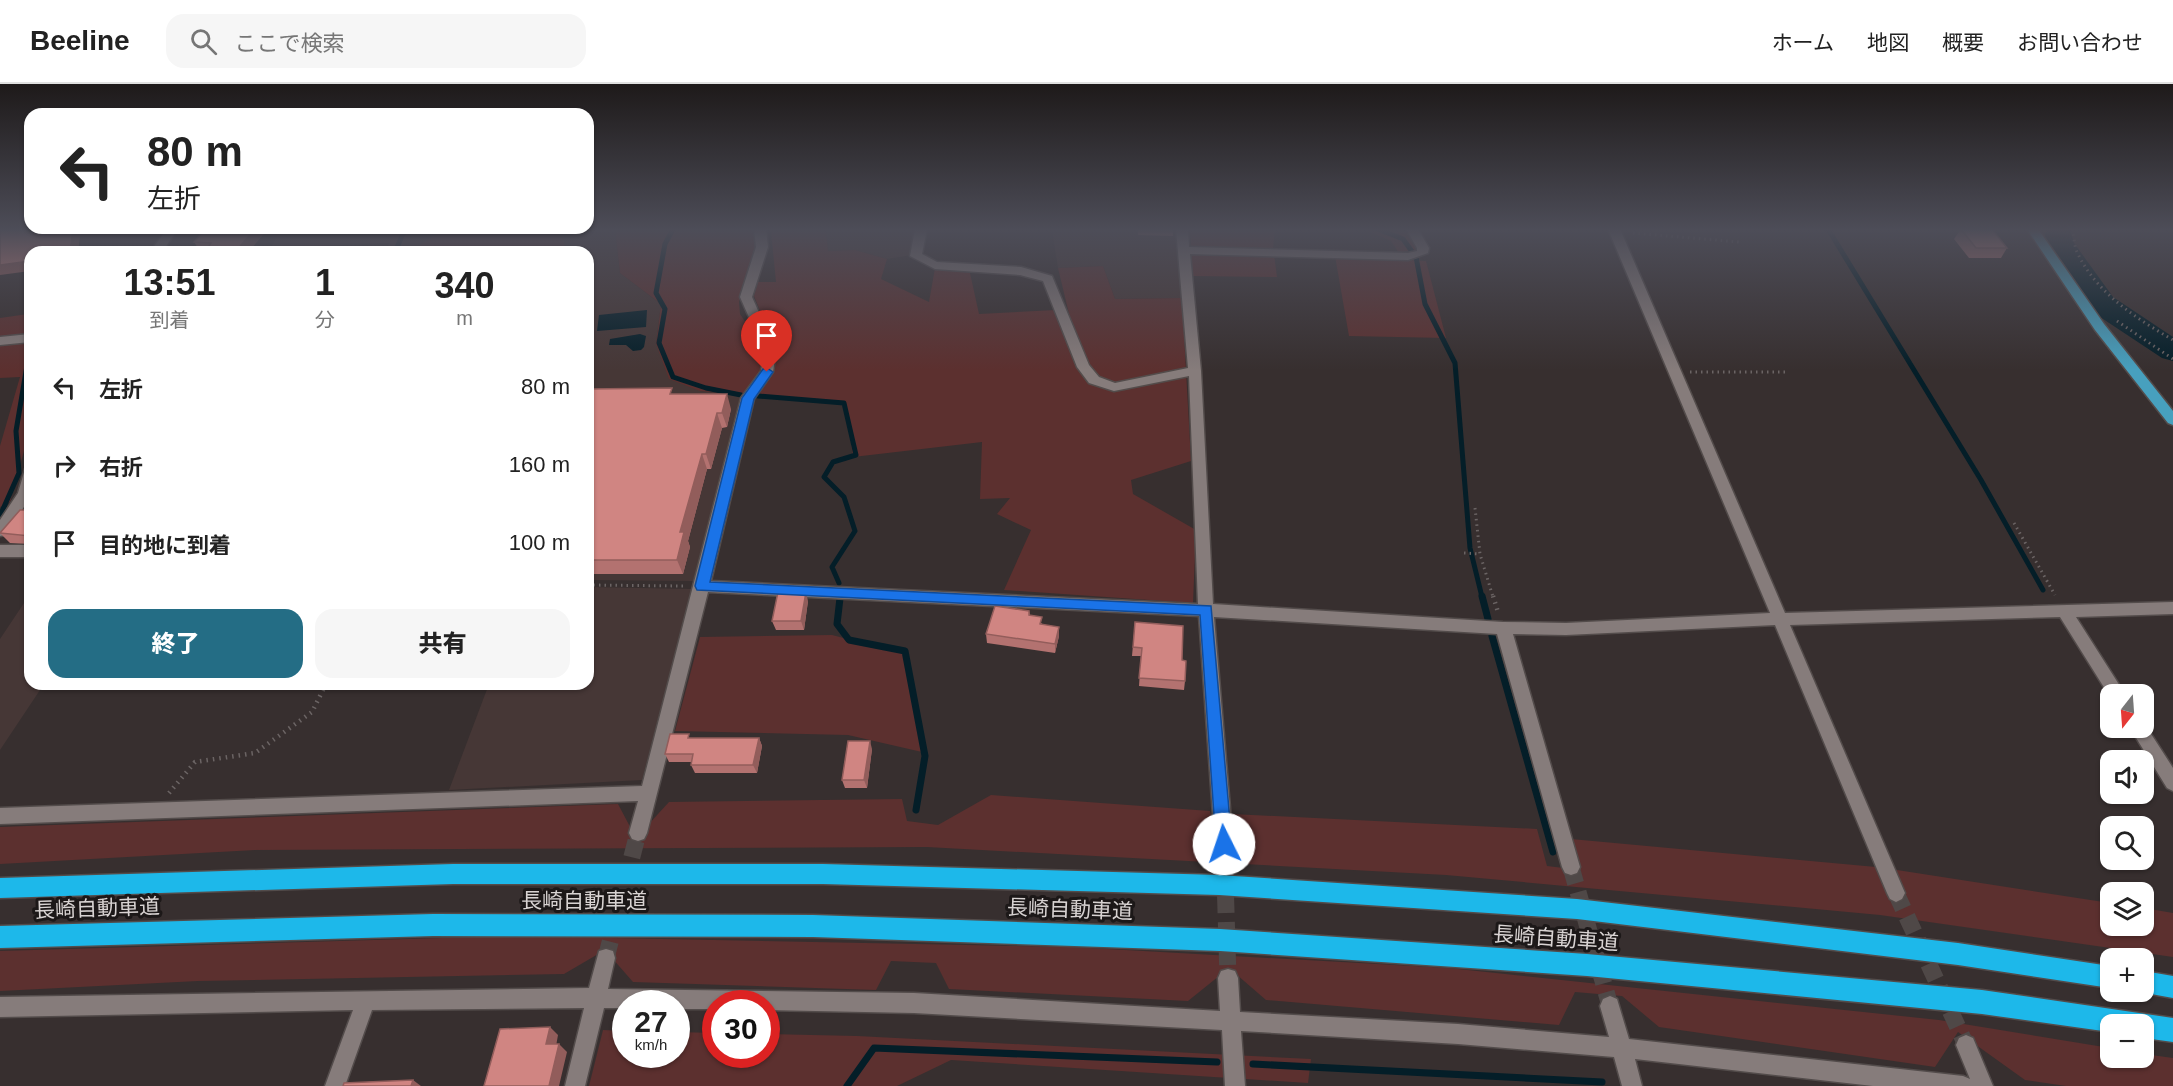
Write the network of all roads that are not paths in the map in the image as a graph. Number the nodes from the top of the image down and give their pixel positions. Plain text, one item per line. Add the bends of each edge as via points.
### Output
1 (753, 276) edge
2 (1037, 276) edge
3 (1186, 276) edge
4 (1634, 276) edge
5 (2064, 276) edge
6 (24, 338) edge
7 (0, 341) edge
8 (1195, 371) junction
9 (2173, 420) edge
10 (24, 495) edge
11 (0, 531) edge
12 (0, 550) edge
13 (24, 551) edge
14 (702, 586) junction
15 (2173, 608) edge
16 (1206, 610) junction
17 (2065, 612) junction
18 (1780, 619) junction
19 (1503, 628) junction
20 (2111, 684) edge
21 (2144, 738) edge
22 (2173, 783) edge
23 (650, 793) junction
24 (0, 816) edge
25 (639, 833) tunnel mouth
26 (1224, 844) tunnel mouth
27 (1571, 867) tunnel mouth
28 (0, 888) edge
29 (1896, 892) tunnel mouth
30 (0, 937) edge
31 (606, 958) tunnel mouth
32 (2100, 975) edge
33 (1228, 978) tunnel mouth
34 (2154, 984) edge
35 (2173, 987) edge
36 (597, 998) junction
37 (366, 1000) junction
38 (1610, 1006) tunnel mouth
39 (0, 1007) edge
40 (1230, 1019) junction
41 (2100, 1019) edge
42 (2154, 1027) edge
43 (2173, 1030) edge
44 (1966, 1045) tunnel mouth
45 (1622, 1048) junction
46 (335, 1086) edge
47 (575, 1086) edge
48 (1234, 1086) edge
49 (1632, 1086) edge
50 (1963, 1086) edge
51 (1983, 1086) edge

1 - 14 street via 746,297 770,351 767,372 748,398
2 - 8 street via 1048,279 1083,367 1094,380 1114,387
3 - 8 street
4 - 18 street
5 - 9 main road via 2124,361
6 - 7 street
8 - 16 street
10 - 11 street
12 - 13 street
14 - 16 street
14 - 23 street
15 - 17 street
16 - 19 street
16 - 26 street
17 - 18 street
17 - 20 street
18 - 19 street via 1566,629
18 - 29 street
19 - 27 street
21 - 22 street
23 - 24 street
23 - 25 street
28 - 32 highway, 長崎自動車道 via 453,874 823,874 1219,885 1578,909 1958,954
30 - 41 highway, 長崎自動車道 via 433,925 813,926 1220,940 1610,967 1982,1002
31 - 36 street
33 - 40 street
34 - 35 highway
36 - 37 street
36 - 40 street via 914,1003
36 - 47 street
37 - 39 street
37 - 46 street
38 - 45 street
40 - 45 street
40 - 48 street
42 - 43 highway
44 - 51 street
45 - 49 street
45 - 50 street

